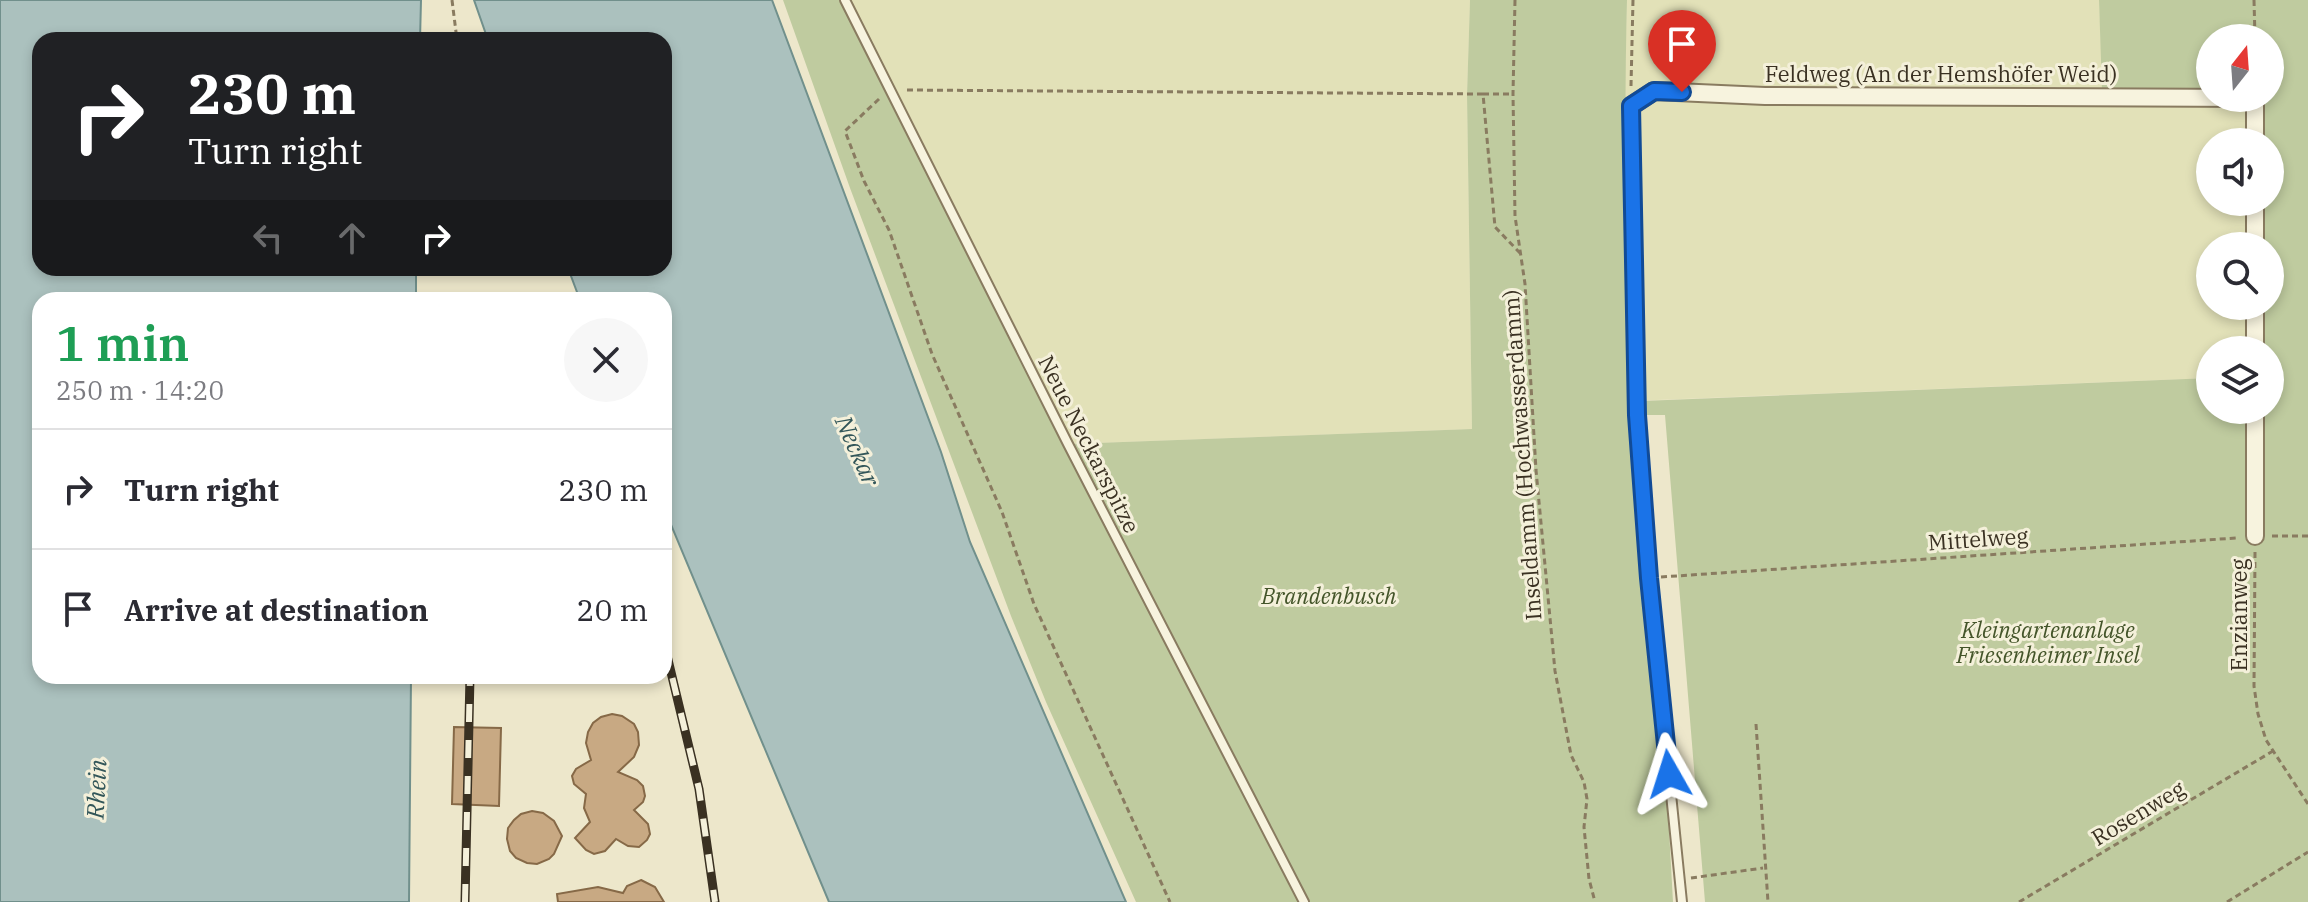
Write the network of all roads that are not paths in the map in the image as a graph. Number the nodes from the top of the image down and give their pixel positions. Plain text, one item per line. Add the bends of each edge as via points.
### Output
1 (845, 0) edge
2 (2196, 98) edge
3 (1631, 106) joint
4 (2255, 424) edge
5 (2255, 536) road end
6 (1304, 902) edge
7 (1682, 902) edge

1 - 6 lane, Neue Neckarspitze
2 - 3 street, Feldweg (An der Hemshöfer Weid) via 1654,91
3 - 7 lane via 1637,415
4 - 5 street

